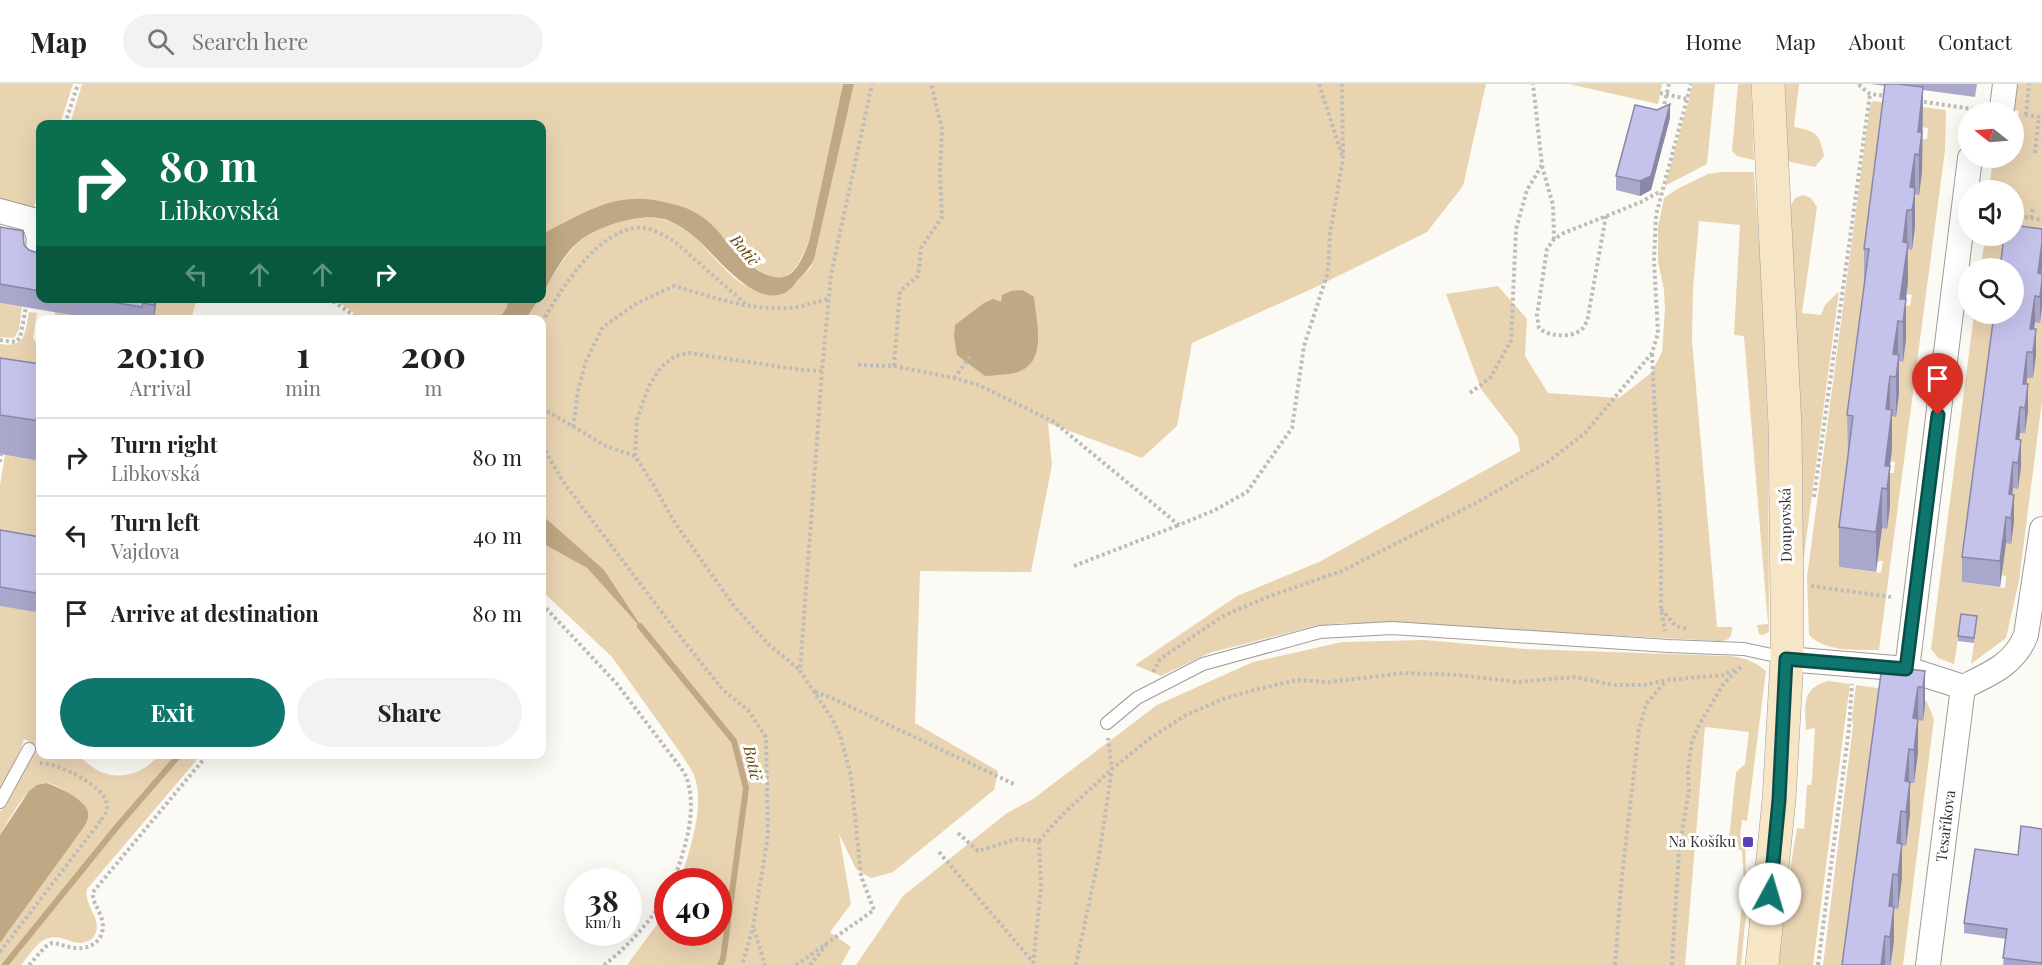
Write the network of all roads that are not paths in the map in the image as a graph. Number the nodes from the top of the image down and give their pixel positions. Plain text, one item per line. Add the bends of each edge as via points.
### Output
1 (1768, 84) edge
2 (2005, 84) edge
3 (2003, 102) edge
4 (1969, 168) edge
5 (0, 211) edge
6 (36, 229) edge
7 (2042, 529) edge
8 (1779, 657) junction
9 (1906, 669) junction
10 (1963, 687) junction
11 (1107, 723) road end
12 (29, 749) dead end
13 (0, 801) edge
14 (1762, 965) edge
15 (1928, 965) edge

1 - 8 street, Doupovská via 1785,426
2 - 3 street
4 - 9 street
5 - 6 street via 33,220
7 - 10 street via 2023,642 2002,667
8 - 9 street
8 - 11 lane via 1744,649 1392,628 1320,632 1203,664 1137,698
8 - 14 street, Doupovská via 1779,800
9 - 10 street
10 - 15 street, Tesaříkova
12 - 13 lane

